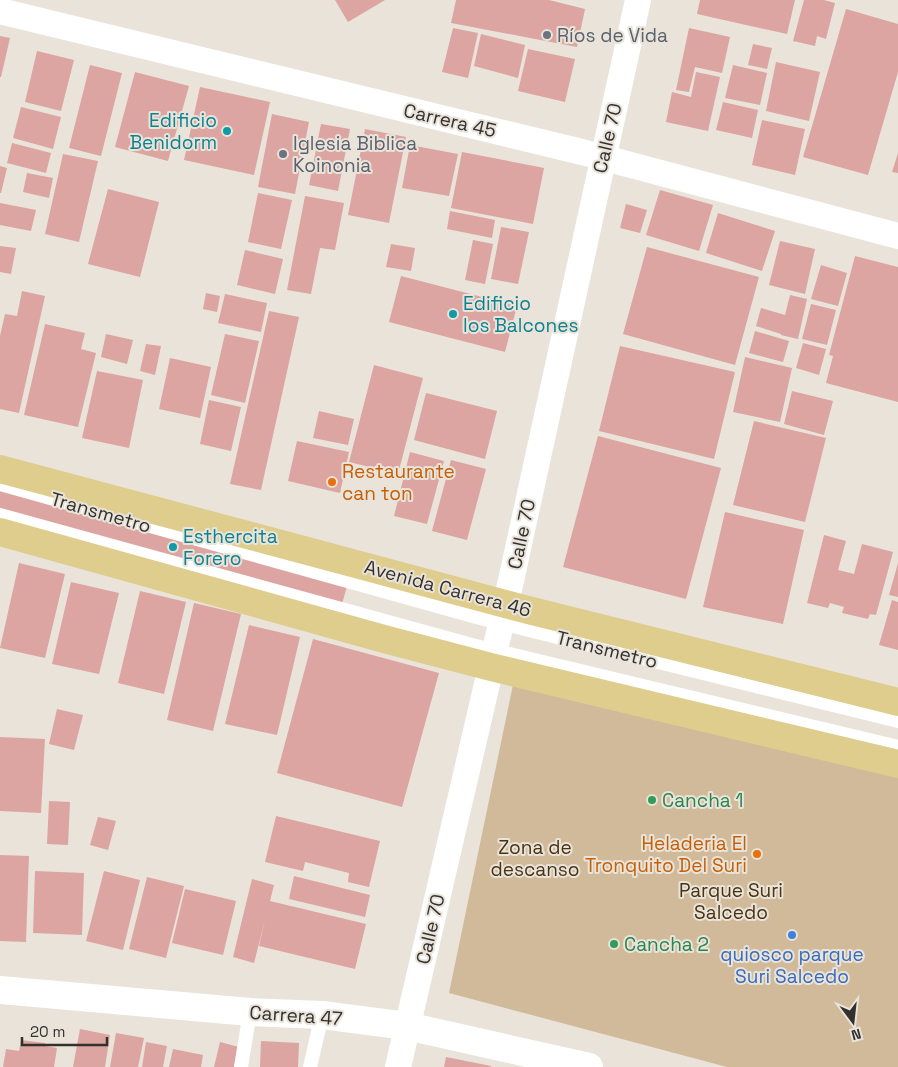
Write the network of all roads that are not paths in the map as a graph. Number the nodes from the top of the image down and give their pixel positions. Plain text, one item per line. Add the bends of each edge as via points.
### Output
1 (638, 0) edge
2 (0, 11) edge
3 (603, 157) junction
4 (898, 236) edge
5 (0, 469) edge
6 (0, 484) edge
7 (0, 515) edge
8 (0, 532) edge
9 (503, 613) junction
10 (493, 659) junction
11 (898, 702) edge
12 (898, 721) edge
13 (898, 747) edge
14 (898, 764) edge
15 (0, 990) edge
16 (250, 1012) junction
17 (322, 1015) junction
18 (407, 1026) junction
19 (241, 1067) edge
20 (311, 1067) edge
21 (398, 1067) edge
22 (589, 1067) edge

1 - 3 street, Calle 70
2 - 3 street, Carrera 45
3 - 4 street, Carrera 45
3 - 9 street, Calle 70
5 - 9 main road, Avenida Carrera 46
6 - 9 lane, Transmetro
7 - 10 lane, Transmetro
8 - 10 main road via 384,640
9 - 10 street, Calle 70
9 - 11 main road, Avenida Carrera 46
9 - 12 lane, Transmetro
10 - 13 lane, Transmetro
10 - 14 main road
10 - 18 street, Calle 70
15 - 16 street, Carrera 47
16 - 17 street, Carrera 47
16 - 19 lane
17 - 18 street, Carrera 47
17 - 20 lane
18 - 21 street, Calle 70
18 - 22 street, Carrera 47

